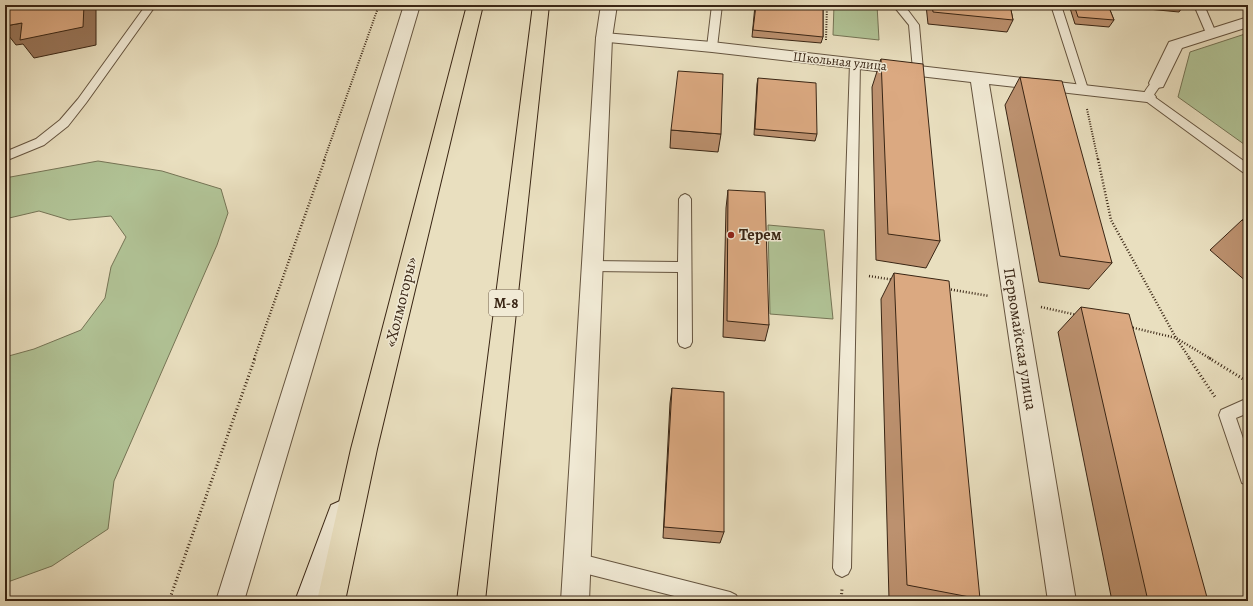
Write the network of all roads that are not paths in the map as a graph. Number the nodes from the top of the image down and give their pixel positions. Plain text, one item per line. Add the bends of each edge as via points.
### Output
1 (151, 5) edge
2 (412, 5) edge
3 (475, 5) edge
4 (541, 5) edge
5 (609, 5) edge
6 (717, 5) edge
7 (899, 5) edge
8 (1056, 5) edge
9 (1199, 5) edge
10 (1248, 22) edge
11 (1211, 33) junction
12 (604, 38) junction
13 (712, 47) junction
14 (855, 63) junction
15 (918, 70) junction
16 (979, 77) junction
17 (1157, 83) joint
18 (1083, 89) junction
19 (1147, 97) junction
20 (5, 157) edge
21 (1248, 170) edge
22 (685, 200) dead end
23 (592, 266) junction
24 (686, 268) junction
25 (685, 342) dead end
26 (1248, 405) edge
27 (364, 449) junction
28 (1248, 477) edge
29 (576, 562) junction
30 (842, 568) dead end
31 (230, 601) edge
32 (309, 601) edge
33 (331, 601) edge
34 (471, 601) edge
35 (575, 601) edge
36 (730, 601) edge
37 (1062, 601) edge

1 - 20 lane via 64,123 40,142
2 - 31 street
3 - 27 highway, «Холмогоры»
4 - 34 highway, М-8
5 - 12 street
6 - 13 lane
7 - 15 lane via 914,25
8 - 18 lane
9 - 11 lane
10 - 11 street
11 - 17 street via 1176,45
12 - 13 street, Школьная улица
12 - 23 street
13 - 14 street, Школьная улица
14 - 15 street, Школьная улица
14 - 30 lane
15 - 16 street, Школьная улица
16 - 18 street, Школьная улица
16 - 37 street, Первомайская улица
17 - 19 lane
18 - 19 street, Школьная улица
19 - 21 lane
22 - 24 lane
23 - 24 lane
23 - 29 street
24 - 25 lane
26 - 28 lane via 1227,415
27 - 32 street
27 - 33 highway, «Холмогоры»
29 - 35 street
29 - 36 lane

